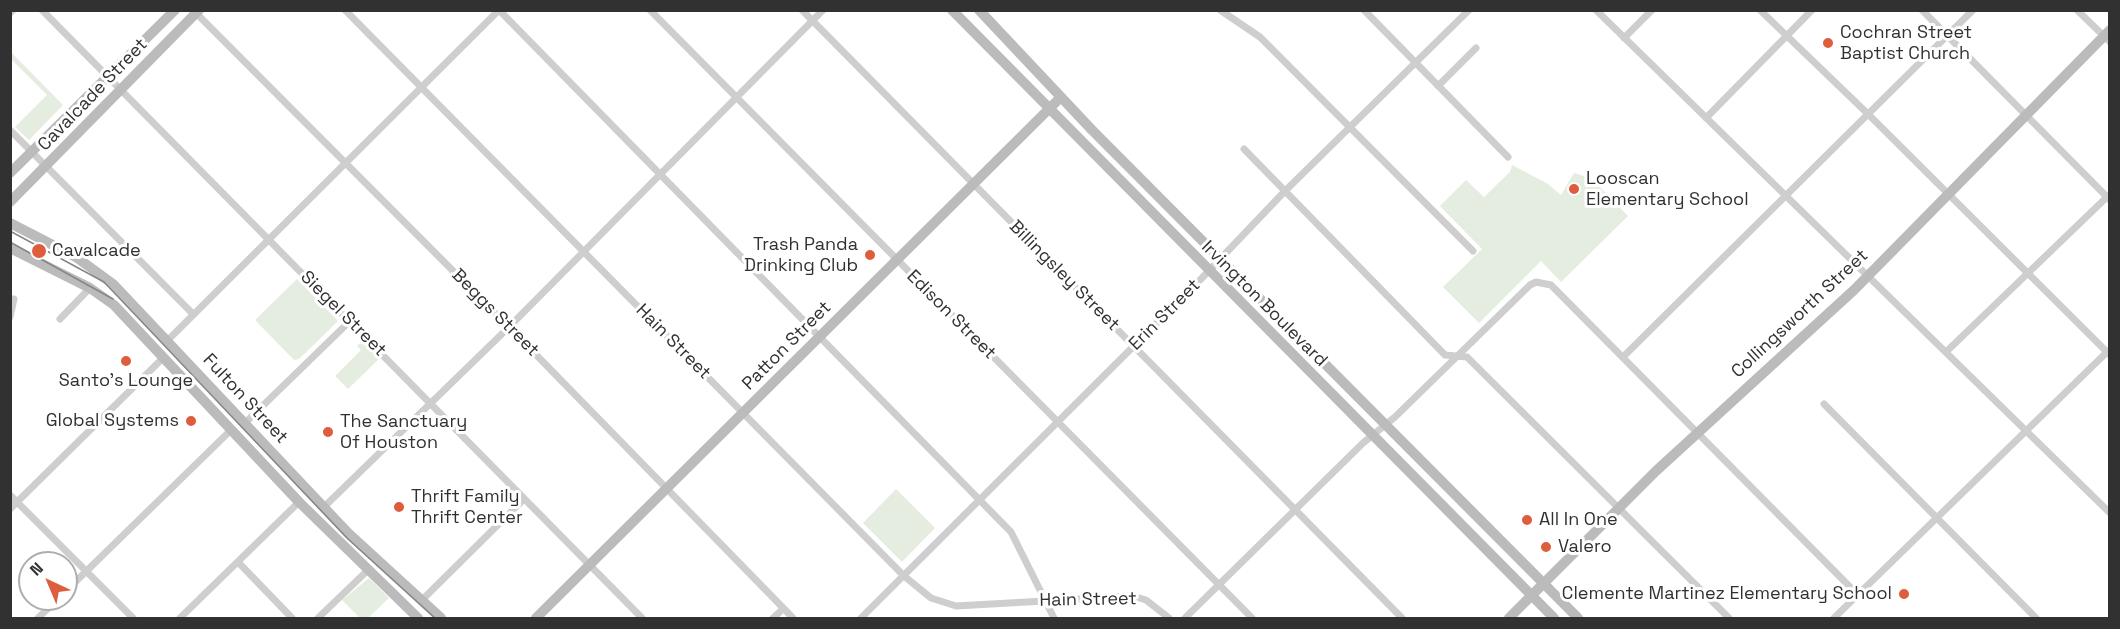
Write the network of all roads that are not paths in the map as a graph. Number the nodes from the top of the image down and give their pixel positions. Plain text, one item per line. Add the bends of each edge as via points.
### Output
1 (42, 10) edge
2 (176, 10) edge
3 (345, 10) edge
4 (499, 10) edge
5 (650, 10) edge
6 (802, 10) edge
7 (823, 10) edge
8 (952, 10) edge
9 (974, 10) edge
10 (979, 10) edge
11 (1220, 10) edge
12 (1364, 10) edge
13 (1469, 10) edge
14 (1596, 10) edge
15 (1652, 10) edge
16 (1760, 10) edge
17 (1812, 10) edge
18 (1922, 10) edge
19 (1973, 10) edge
20 (2077, 10) edge
21 (196, 11) edge
22 (812, 21) junction
23 (962, 21) junction
24 (1947, 36) junction
25 (2107, 36) edge
26 (1786, 37) junction
27 (1624, 38) junction
28 (1476, 48) dead end
29 (1414, 62) junction
30 (108, 77) junction
31 (1438, 86) junction
32 (422, 88) junction
33 (120, 89) junction
34 (1061, 97) junction
35 (736, 98) junction
36 (1048, 110) junction
37 (2025, 114) junction
38 (1869, 115) junction
39 (1706, 118) junction
40 (1350, 126) junction
41 (10, 130) edge
42 (1244, 149) dead end
43 (33, 153) junction
44 (1116, 153) junction
45 (1508, 157) dead end
46 (346, 163) junction
47 (1103, 165) junction
48 (46, 166) junction
49 (10, 173) edge
50 (659, 175) junction
51 (973, 184) junction
52 (1285, 191) junction
53 (1947, 193) junction
54 (2108, 197) edge
55 (1786, 198) junction
56 (10, 202) edge
57 (10, 223) edge
58 (269, 239) junction
59 (10, 248) edge
60 (583, 251) junction
61 (1473, 251) dead end
62 (1221, 258) junction
63 (896, 260) junction
64 (1208, 271) junction
65 (2028, 273) junction
66 (1867, 276) junction
67 (90, 288) junction
68 (10, 299) edge
69 (193, 314) junction
70 (10, 317) edge
71 (60, 319) dead end
72 (350, 321) junction
73 (509, 327) junction
74 (819, 338) junction
75 (168, 340) junction
76 (1302, 341) junction
77 (1134, 346) junction
78 (1947, 351) junction
79 (2108, 352) edge
80 (1290, 353) junction
81 (1457, 356) junction
82 (164, 357) junction
83 (1623, 357) junction
84 (430, 403) junction
85 (1824, 404) dead end
86 (743, 413) junction
87 (245, 423) junction
88 (1058, 423) junction
89 (1385, 425) junction
90 (231, 430) junction
91 (2026, 430) junction
92 (1697, 433) junction
93 (1371, 436) junction
94 (667, 488) junction
95 (13, 498) edge
96 (524, 499) junction
97 (980, 500) junction
98 (298, 502) junction
99 (325, 506) junction
100 (1619, 508) junction
101 (10, 509) edge
102 (1295, 509) junction
103 (2109, 512) edge
104 (1478, 518) junction
105 (1937, 518) junction
106 (1466, 530) junction
107 (238, 562) junction
108 (589, 566) junction
109 (86, 571) junction
110 (367, 571) junction
111 (904, 576) junction
112 (78, 579) edge
113 (1543, 584) junction
114 (1220, 585) junction
115 (1858, 595) junction
116 (1532, 596) junction
117 (422, 600) junction
118 (1046, 600) junction
119 (783, 609) junction
120 (1187, 616) edge
121 (133, 618) edge
122 (180, 618) edge
123 (292, 618) edge
124 (318, 618) edge
125 (417, 618) edge
126 (441, 618) edge
127 (536, 618) edge
128 (642, 618) edge
129 (773, 618) edge
130 (793, 618) edge
131 (861, 618) edge
132 (1054, 618) edge
133 (1169, 618) edge
134 (1252, 618) edge
135 (1402, 618) edge
136 (1509, 618) edge
137 (1554, 618) edge
138 (1578, 618) edge
139 (1730, 618) edge
140 (1834, 618) edge
141 (2036, 618) edge

1 - 30 street, Siegel Street
2 - 30 main road, Cavalcade Street
3 - 32 street, Hain Street
4 - 32 street
4 - 50 street
5 - 35 street, Edison Street
6 - 22 street, Billingsley Street
7 - 22 street
8 - 23 main road, Irvington Boulevard
9 - 23 main road
10 - 34 main road, Irvington Boulevard
11 - 40 street via 1260,37
12 - 29 street
13 - 29 street, Erin Street
14 - 27 street
15 - 27 street
16 - 26 street
17 - 26 street
18 - 24 street
19 - 24 street
20 - 25 street
21 - 33 main road, Cavalcade Street
21 - 46 street, Beggs Street
22 - 35 street
22 - 51 street, Billingsley Street
23 - 36 main road, Irvington Boulevard
24 - 37 street
24 - 38 street
25 - 37 main road, Collingsworth Street
26 - 38 street
26 - 39 street
27 - 39 street
28 - 31 street
29 - 31 street
29 - 40 street, Erin Street
30 - 33 street, Siegel Street
30 - 43 main road, Cavalcade Street
31 - 45 street
32 - 46 street
32 - 60 street, Hain Street
33 - 48 main road, Cavalcade Street
33 - 58 street, Siegel Street
34 - 36 main road, Patton Street
34 - 44 main road, Irvington Boulevard
35 - 50 street
35 - 63 street, Edison Street
36 - 47 main road, Irvington Boulevard
36 - 51 main road, Patton Street
37 - 53 main road, Collingsworth Street
37 - 54 street
38 - 53 street
38 - 55 street
39 - 55 street
40 - 52 street, Erin Street
40 - 61 street
41 - 43 street
42 - 52 street
43 - 48 street
43 - 49 main road, Cavalcade Street
44 - 47 main road
44 - 62 main road, Irvington Boulevard
46 - 58 street
46 - 73 street, Beggs Street
47 - 64 main road, Irvington Boulevard
48 - 56 main road, Cavalcade Street
48 - 69 street
50 - 60 street
50 - 74 street
51 - 63 main road, Patton Street
51 - 77 street, Billingsley Street
52 - 62 street, Erin Street
52 - 81 street via 1445,355
53 - 65 street
53 - 66 main road, Collingsworth Street
54 - 65 street
55 - 66 street
55 - 83 street
57 - 75 main road, Fulton Street via 88,265
58 - 69 street
58 - 72 street, Siegel Street
59 - 67 main road, Fulton Street
60 - 73 street
60 - 86 street, Hain Street
62 - 64 street, Erin Street
62 - 76 main road, Irvington Boulevard
63 - 74 main road, Patton Street
63 - 88 street, Edison Street
64 - 77 street, Erin Street
64 - 80 main road, Irvington Boulevard
65 - 78 street
65 - 79 street
66 - 78 street
66 - 92 main road, Collingsworth Street
67 - 71 street
67 - 82 main road, Fulton Street via 114,305
68 - 70 street via 14,299
69 - 75 street
72 - 84 street, Siegel Street
72 - 87 street
73 - 84 street
73 - 94 street, Beggs Street
74 - 86 main road, Patton Street
74 - 97 street
75 - 87 main road, Fulton Street
76 - 80 main road
76 - 89 main road, Irvington Boulevard
77 - 88 street, Erin Street
77 - 102 street, Billingsley Street
78 - 91 street
79 - 91 street
80 - 93 main road, Irvington Boulevard
81 - 83 street via 1536,282 1551,285
81 - 89 street
81 - 100 street via 1467,357
82 - 90 main road, Fulton Street
82 - 95 street
83 - 92 street
84 - 96 street, Siegel Street
84 - 99 street
85 - 105 street
86 - 94 main road, Patton Street
86 - 111 street, Hain Street
87 - 99 main road, Fulton Street
88 - 97 street, Erin Street
88 - 114 street, Edison Street
89 - 93 street
89 - 104 main road, Irvington Boulevard
90 - 98 main road, Fulton Street
90 - 109 street
91 - 103 street
91 - 105 street
92 - 100 main road, Collingsworth Street
92 - 115 street
93 - 102 street
93 - 106 main road, Irvington Boulevard
94 - 108 main road, Patton Street
94 - 119 street, Beggs Street
95 - 101 street
95 - 109 street
96 - 108 street, Siegel Street
96 - 117 street
97 - 111 street, Erin Street
97 - 118 street via 1017,540
98 - 107 street
98 - 110 main road, Fulton Street
99 - 117 main road, Fulton Street via 370,554
100 - 113 main road, Collingsworth Street
100 - 139 street
102 - 114 street
102 - 135 street, Billingsley Street
104 - 106 main road
104 - 113 main road, Irvington Boulevard
105 - 115 street
105 - 141 street
106 - 116 main road, Irvington Boulevard
107 - 122 street
107 - 123 street
108 - 127 main road, Patton Street
108 - 128 street, Siegel Street
109 - 112 street
109 - 121 street
110 - 124 street
110 - 125 main road, Fulton Street
111 - 118 street, Hain Street via 931,598 956,606
111 - 131 street, Erin Street
113 - 116 main road, Collingsworth Street
113 - 138 main road, Irvington Boulevard
114 - 120 street
114 - 134 street, Edison Street
115 - 140 street
116 - 136 main road, Collingsworth Street
116 - 137 main road, Irvington Boulevard
117 - 126 main road, Fulton Street
118 - 132 street
118 - 133 street, Hain Street via 1138,597
119 - 129 street
119 - 130 street, Beggs Street

